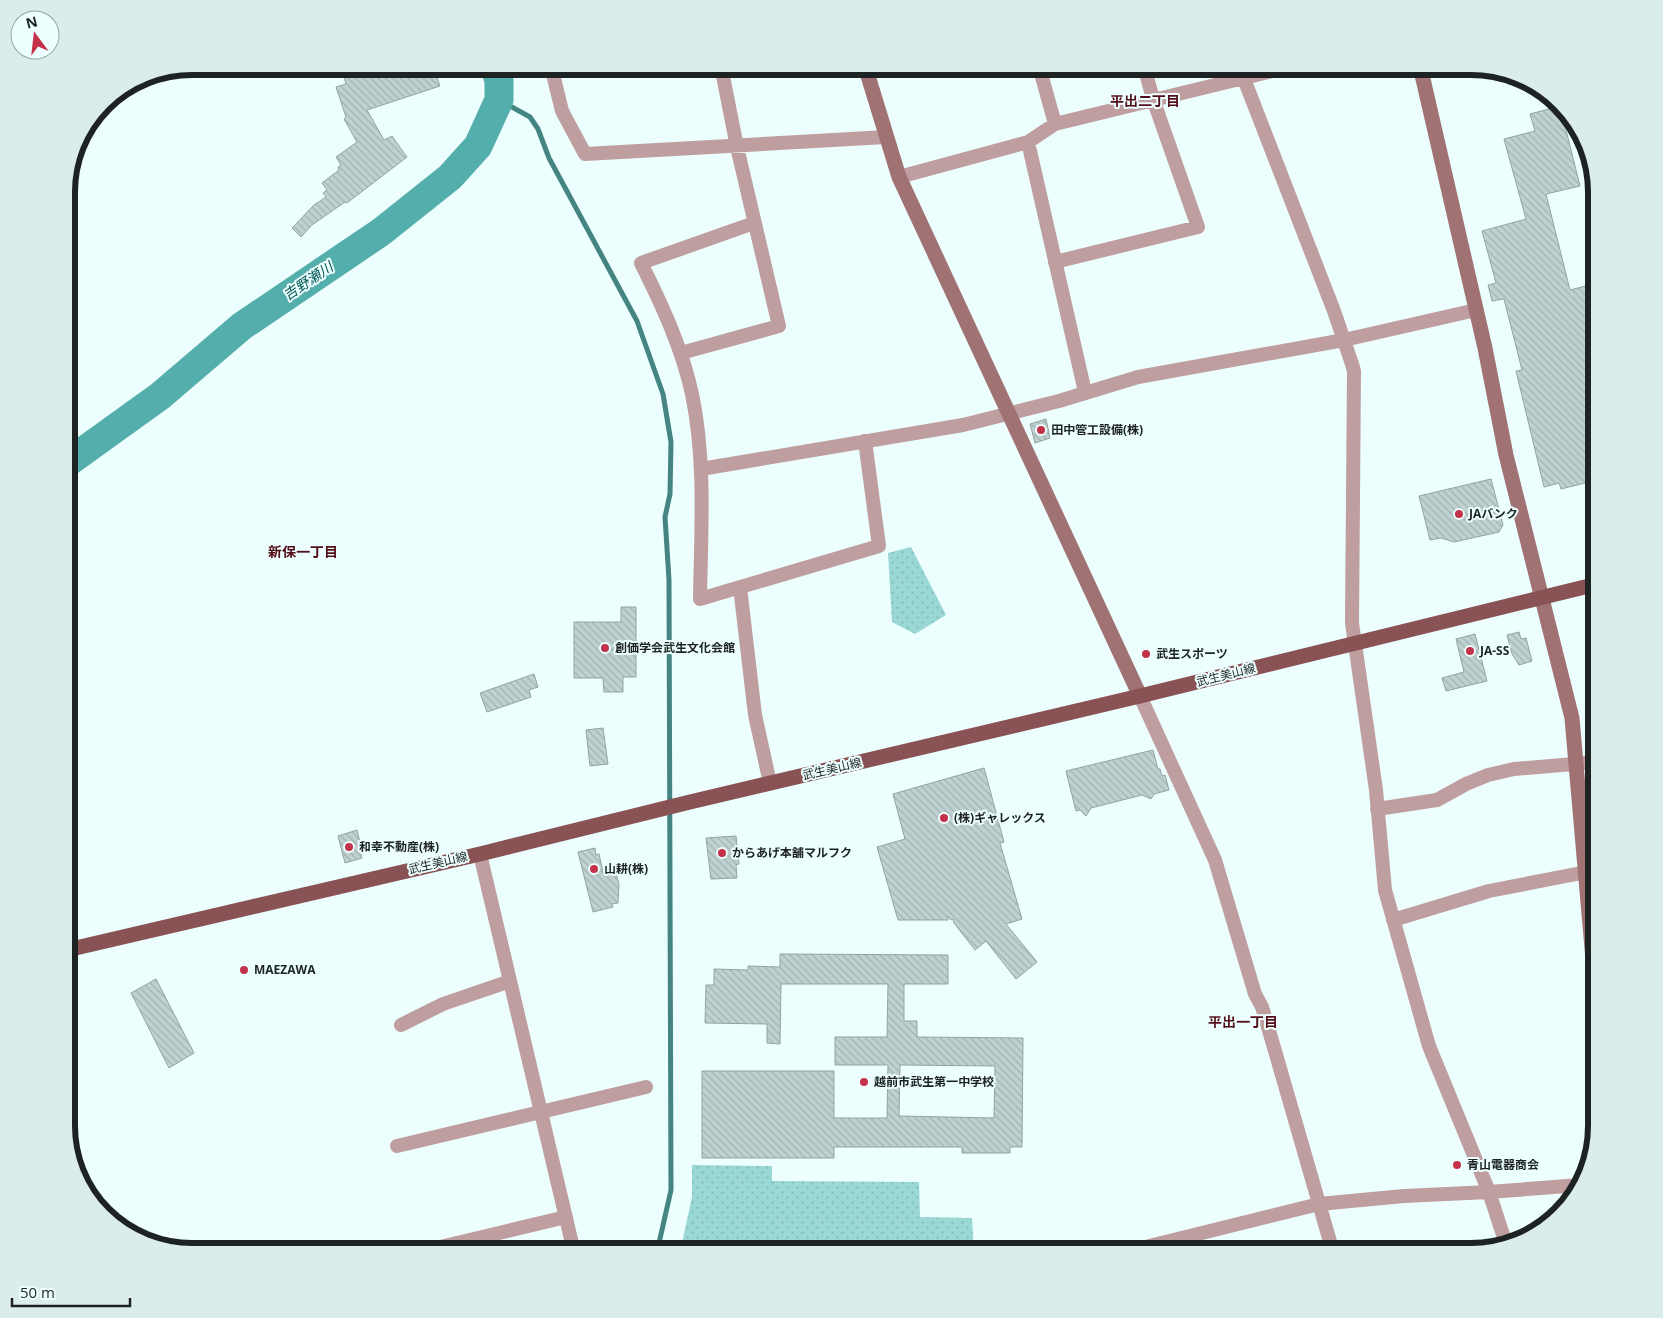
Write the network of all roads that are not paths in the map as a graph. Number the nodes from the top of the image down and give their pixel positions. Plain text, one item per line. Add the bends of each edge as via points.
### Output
1 (553, 75) edge
2 (723, 75) edge
3 (867, 75) edge
4 (1041, 75) edge
5 (1146, 75) edge
6 (1231, 75) edge
7 (1242, 75) edge
8 (1422, 75) edge
9 (1153, 99) junction
10 (1055, 124) junction
11 (886, 137) junction
12 (1028, 142) junction
13 (736, 147) junction
14 (899, 177) junction
15 (754, 223) junction
16 (1055, 262) junction
17 (1476, 310) junction
18 (1344, 340) junction
19 (680, 353) junction
20 (1085, 392) junction
21 (1009, 413) junction
22 (865, 441) junction
23 (701, 469) junction
24 (1588, 586) edge
25 (740, 587) junction
26 (1541, 596) junction
27 (1354, 643) junction
28 (1140, 696) junction
29 (1588, 762) edge
30 (1576, 763) junction
31 (770, 783) junction
32 (1376, 809) junction
33 (1588, 850) edge
34 (480, 854) junction
35 (1588, 873) edge
36 (1393, 920) junction
37 (75, 948) edge
38 (510, 981) junction
39 (401, 1025) dead end
40 (646, 1087) dead end
41 (541, 1112) junction
42 (397, 1146) dead end
43 (1572, 1186) edge
44 (1489, 1192) junction
45 (1320, 1204) junction
46 (566, 1217) junction
47 (1504, 1238) edge
48 (457, 1243) edge
49 (572, 1243) edge
50 (1162, 1243) edge
51 (1331, 1243) edge

1 - 13 street via 562,111 585,154
2 - 13 street
3 - 11 street
4 - 10 street
5 - 9 street
6 - 9 street
7 - 18 street
8 - 17 street
9 - 10 street
9 - 16 street via 1198,227
10 - 12 street
11 - 13 street
11 - 14 street
12 - 14 street
12 - 16 street
13 - 15 street
14 - 21 street
15 - 19 street via 779,326
15 - 19 street via 641,263 669,321
16 - 20 street
17 - 18 street
17 - 26 street via 1506,455
18 - 20 street via 1138,377
18 - 27 street via 1354,371
19 - 23 street via 692,394
20 - 21 street
21 - 22 street via 963,425
21 - 28 street
22 - 23 street
22 - 25 street via 879,546
23 - 25 street via 700,599
24 - 26 main road, 武生美山線
25 - 31 street via 754,715
26 - 27 main road, 武生美山線
26 - 30 street via 1572,718
27 - 28 main road, 武生美山線
27 - 32 street
28 - 31 main road, 武生美山線
28 - 45 street via 1215,860
29 - 30 street
30 - 32 street via 1488,774 1437,800
30 - 33 street
31 - 34 main road, 武生美山線
32 - 36 street via 1385,890
34 - 37 main road, 武生美山線
34 - 38 street
35 - 36 street via 1489,891
36 - 44 street via 1429,1046
38 - 39 street via 443,1004
38 - 41 street
40 - 41 street
41 - 42 street
41 - 46 street
43 - 44 street
44 - 45 street
44 - 47 street
45 - 50 street
45 - 51 street
46 - 48 street
46 - 49 street

